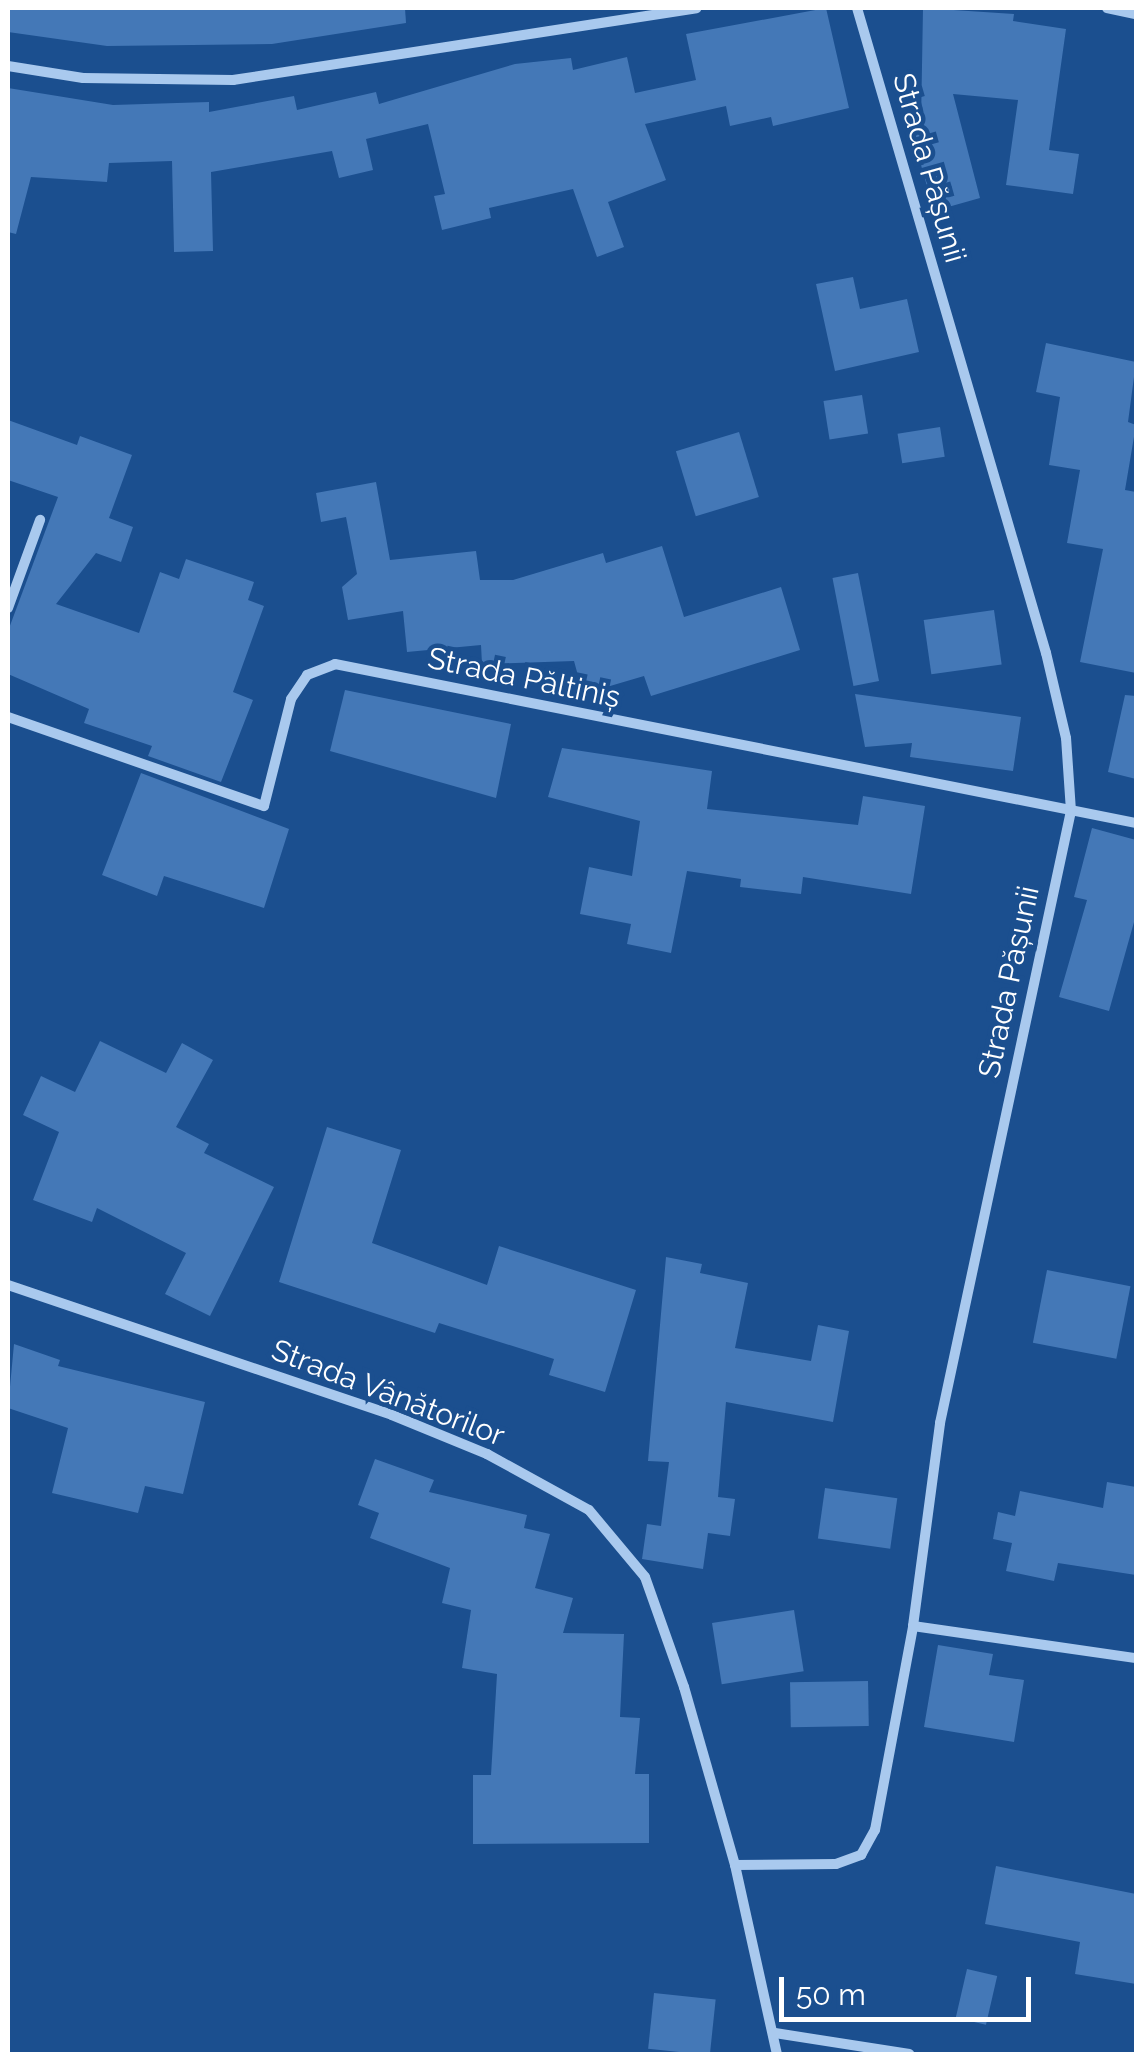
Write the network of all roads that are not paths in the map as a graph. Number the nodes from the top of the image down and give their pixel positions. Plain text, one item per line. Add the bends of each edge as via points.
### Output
1 (696, 8) edge
2 (857, 8) edge
3 (1107, 8) edge
4 (1136, 14) edge
5 (8, 66) edge
6 (40, 520) dead end
7 (8, 608) edge
8 (8, 717) edge
9 (1072, 811) junction
10 (1136, 823) edge
11 (8, 1285) edge
12 (913, 1626) junction
13 (1136, 1658) edge
14 (735, 1865) junction
15 (775, 2033) junction
16 (777, 2054) edge
17 (909, 2054) edge

1 - 5 street via 232,80 83,78
2 - 9 street, Strada Pășunii via 1046,653 1066,738
3 - 4 street
6 - 7 street
8 - 9 street, Strada Păltiniș via 264,806 290,699 307,675 335,664
9 - 10 street, Strada Păltiniș
9 - 12 street, Strada Pășunii via 940,1422
11 - 14 street, Strada Vânătorilor via 392,1415 487,1454 590,1510 645,1577
12 - 13 street
12 - 14 street, Strada Pășunii via 875,1830 860,1855 836,1864
14 - 15 street, Strada Vânătorilor
15 - 16 street, Strada Vânătorilor
15 - 17 street

